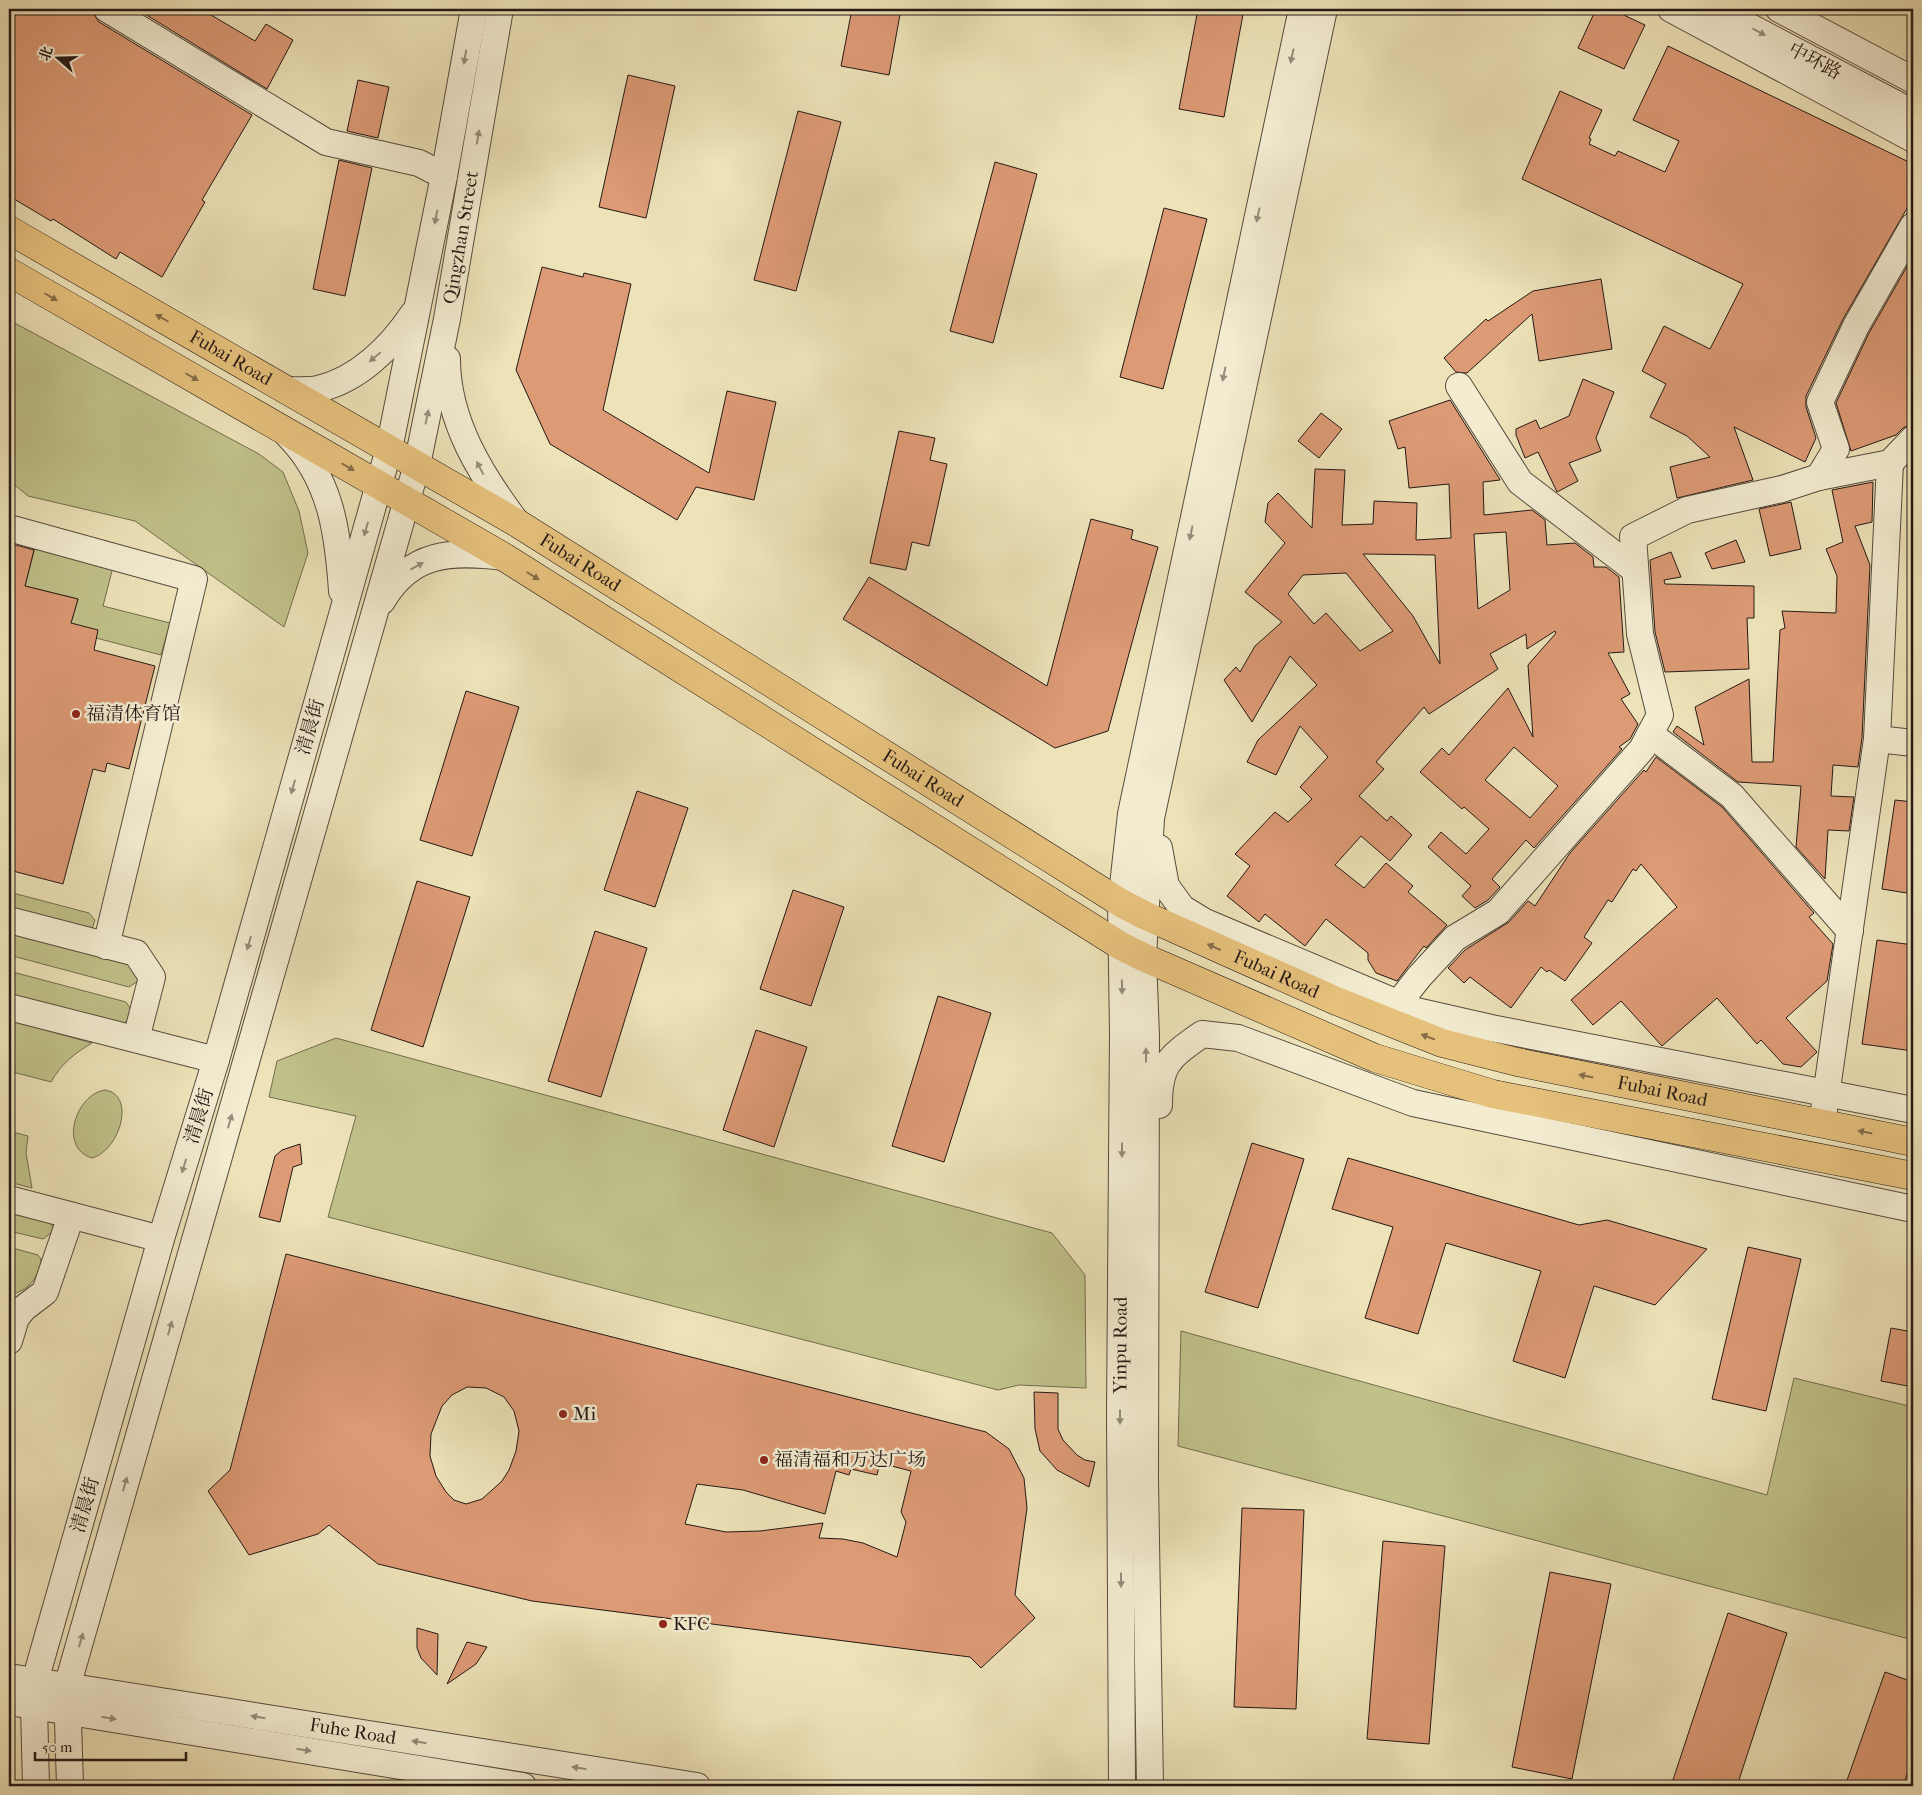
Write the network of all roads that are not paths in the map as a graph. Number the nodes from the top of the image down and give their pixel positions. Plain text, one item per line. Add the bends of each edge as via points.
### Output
1 (107, 9) edge
2 (474, 9) edge
3 (500, 9) edge
4 (1302, 9) edge
5 (1324, 9) edge
6 (1334, 9) edge
7 (1671, 9) edge
8 (1716, 9) edge
9 (1779, 9) edge
10 (1811, 9) edge
11 (1913, 68) edge
12 (1913, 80) edge
13 (1913, 113) edge
14 (1913, 139) edge
15 (444, 176) junction
16 (1913, 226) edge
17 (9, 230) edge
18 (9, 272) edge
19 (418, 308) junction
20 (447, 319) junction
21 (1459, 386) dead end
22 (287, 390) junction
23 (282, 429) junction
24 (1913, 439) edge
25 (389, 449) junction
26 (1890, 463) junction
27 (417, 465) junction
28 (1819, 477) junction
29 (378, 484) junction
30 (407, 500) junction
31 (517, 523) junction
32 (9, 528) edge
33 (504, 557) junction
34 (1635, 570) junction
35 (344, 608) junction
36 (374, 614) junction
37 (1650, 734) junction
38 (1877, 739) junction
39 (1913, 743) edge
40 (1132, 909) junction
41 (9, 920) edge
42 (1850, 931) junction
43 (106, 946) junction
44 (1132, 951) junction
45 (9, 1007) edge
46 (1391, 1012) junction
47 (136, 1039) junction
48 (216, 1060) junction
49 (1827, 1094) junction
50 (1913, 1110) edge
51 (1823, 1124) junction
52 (1913, 1142) edge
53 (1913, 1176) edge
54 (9, 1199) edge
55 (1913, 1209) edge
56 (71, 1216) junction
57 (161, 1239) junction
58 (17, 1305) edge
59 (9, 1342) edge
60 (9, 1677) edge
61 (26, 1696) edge
62 (68, 1699) junction
63 (36, 1786) edge
64 (70, 1786) edge
65 (523, 1786) edge
66 (697, 1786) edge
67 (1122, 1786) edge
68 (1150, 1786) edge
69 (1168, 1786) edge

1 - 15 street via 326,142 419,163
2 -> 15 street, Qingzhan Street
20 -> 3 street, Qingzhan Street
4 -> 40 street via 1132,814
5 - 40 street
6 - 46 street via 1164,809 1159,852 1166,886 1182,908
7 - 14 street
8 -> 13 street, 中环路
9 - 12 street, 中环路
10 - 11 street
15 -> 19 street, Qingzhan Street
16 - 28 street via 1856,326 1820,402 1836,449
22 -> 17 main road, Fubai Road
18 -> 23 main road, Fubai Road
19 -> 22 street via 397,338 341,382 317,390
19 - 25 street, Qingzhan Street
27 -> 20 street, Qingzhan Street
31 -> 20 street via 492,489 454,414 447,379
21 - 34 street via 1520,482
22 - 25 main road, Fubai Road
23 -> 29 main road, Fubai Road
23 - 35 street via 304,450 322,481 334,525
24 - 26 street
25 - 27 main road, Fubai Road
25 - 29 street, 清晨街
26 - 28 street
26 - 38 street
27 - 30 street, 清晨街
27 - 31 main road, Fubai Road
28 - 34 street via 1782,489 1687,510 1633,537
29 - 30 main road, Fubai Road
29 -> 35 street, 清晨街
30 - 33 main road, Fubai Road
30 - 36 street, 清晨街
31 - 40 main road, Fubai Road
32 - 43 street via 194,579
36 -> 33 street via 393,582 415,566 443,555 467,553
33 -> 44 main road, Fubai Road
34 - 37 street via 1640,634 1660,715
35 -> 48 street, 清晨街
62 -> 36 street, 清晨街
37 - 42 street via 1732,796
37 - 46 street via 1642,749 1498,912 1455,938
38 - 39 street
38 - 42 street
40 - 44 street, Yinpu Road
46 -> 40 main road, Fubai Road
41 - 43 street
42 - 49 street
43 - 47 street via 136,954 152,977
44 - 53 main road, Fubai Road via 1375,1058 1493,1094
44 -> 67 street, Yinpu Road via 1123,1033 1120,1402
68 -> 44 street, Yinpu Road via 1145,1479 1146,1036
45 - 47 street
46 - 49 street via 1416,1010 1491,1028
51 -> 46 main road, Fubai Road via 1517,1062 1442,1042
47 - 48 street
48 -> 57 street, 清晨街
49 - 50 street
49 - 51 street
52 -> 51 main road, Fubai Road
54 - 56 street
55 - 69 street via 1413,1103 1238,1038 1202,1034 1172,1056 1159,1081 1162,1776
56 - 57 street
56 - 58 street via 45,1292
57 - 61 street, 清晨街
58 - 59 street
60 - 61 street, Fuhe Road
61 - 62 street, Fuhe Road
61 - 63 street, 清晨街
62 - 64 street, 清晨街
62 -> 65 street, Fuhe Road
66 -> 62 street, Fuhe Road

